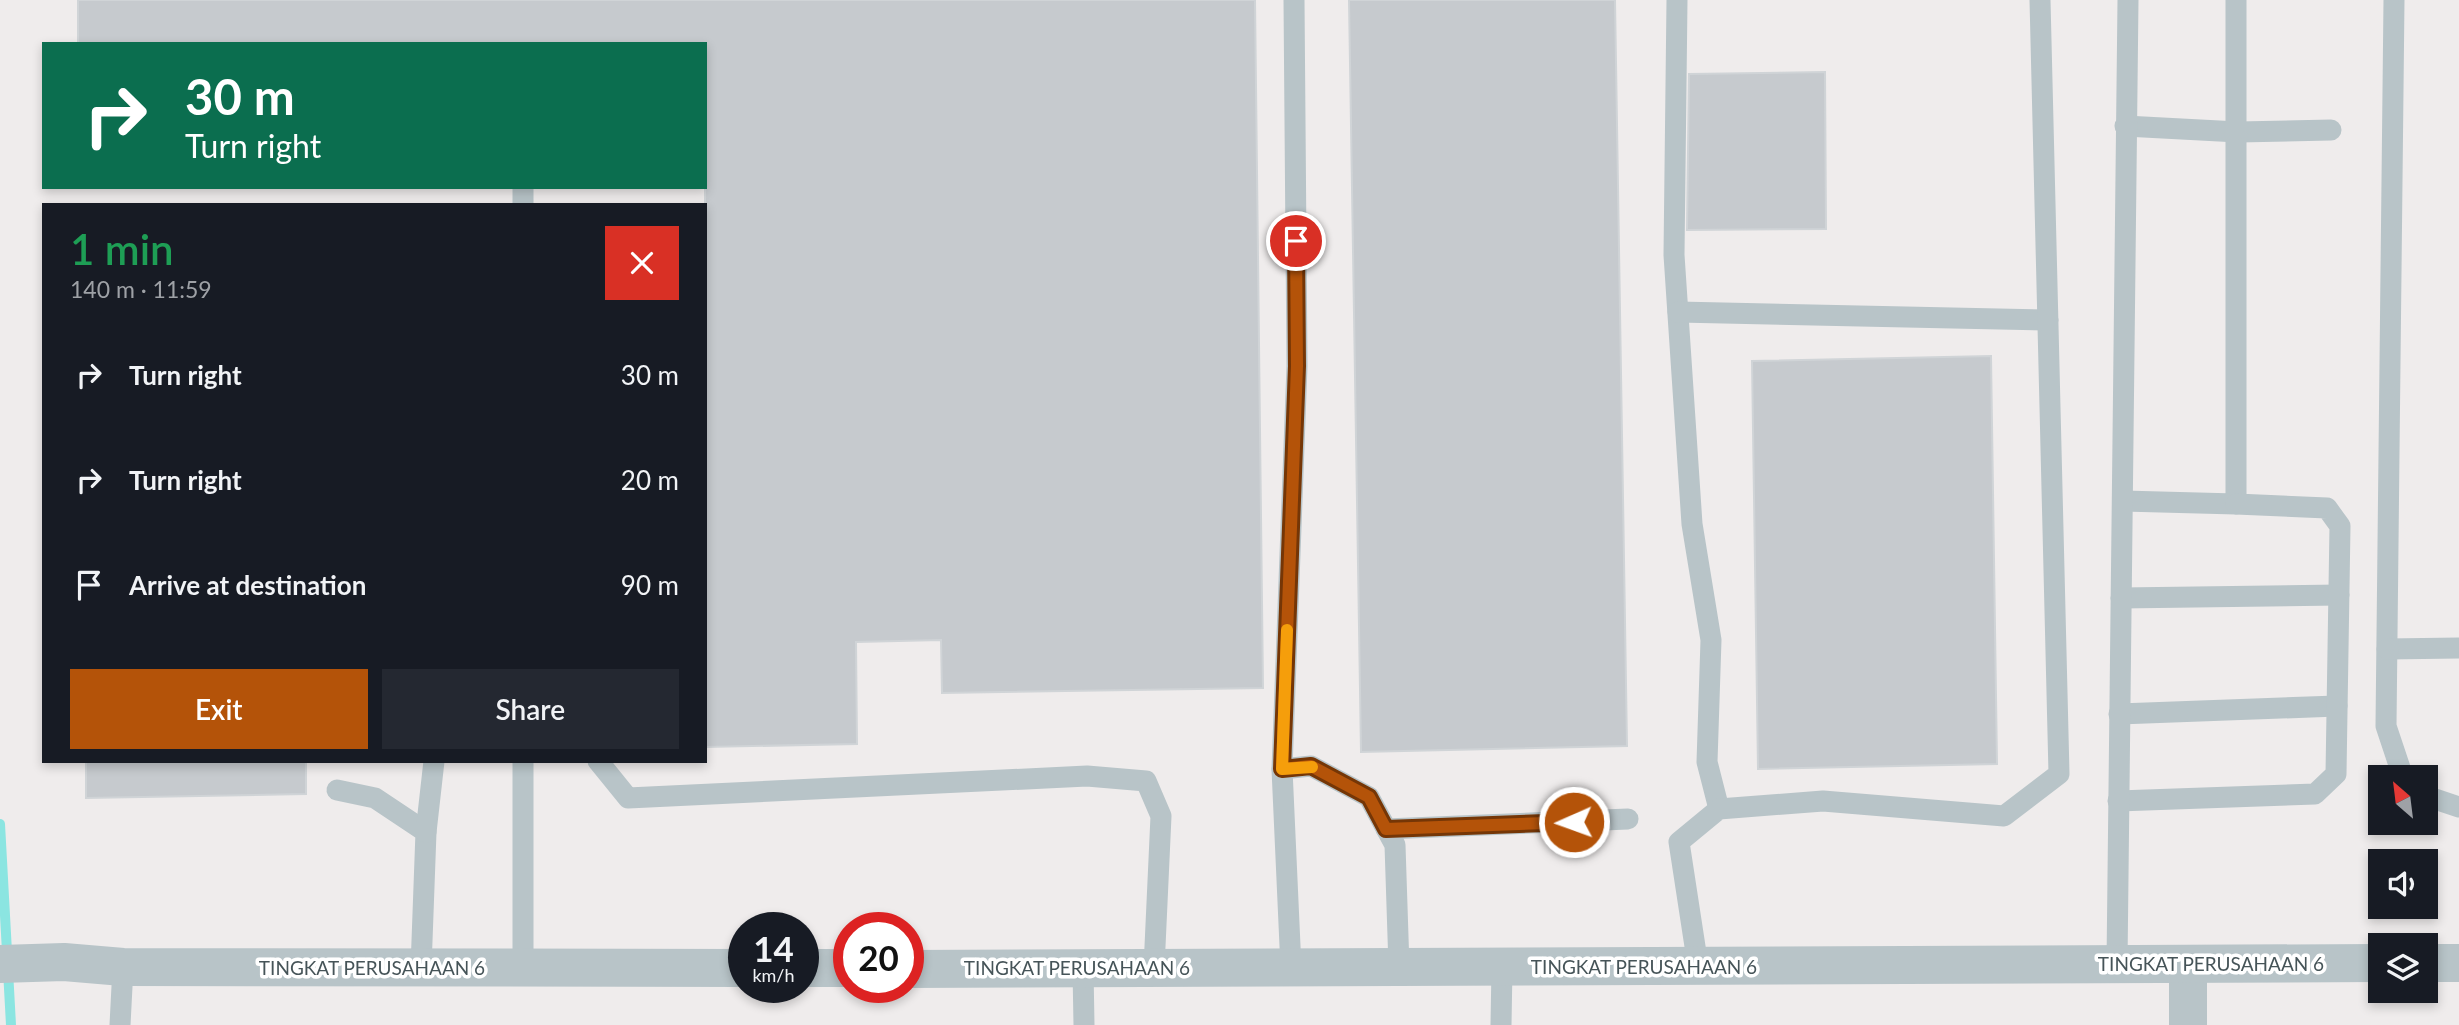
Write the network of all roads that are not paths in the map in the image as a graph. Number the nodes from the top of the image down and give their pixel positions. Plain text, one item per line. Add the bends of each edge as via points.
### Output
1 (1294, 0) edge
2 (1677, 0) edge
3 (2040, 0) edge
4 (2128, 0) edge
5 (2236, 0) edge
6 (2394, 0) edge
7 (2125, 126) junction
8 (2331, 130) dead end
9 (2238, 132) junction
10 (1678, 312) junction
11 (2048, 320) junction
12 (2123, 501) junction
13 (2236, 504) junction
14 (2339, 595) junction
15 (2121, 598) junction
16 (2459, 648) edge
17 (2387, 649) junction
18 (2337, 706) junction
19 (2119, 715) junction
20 (434, 763) edge
21 (523, 763) edge
22 (600, 763) edge
23 (2399, 765) edge
24 (1282, 769) junction
25 (337, 790) dead end
26 (2438, 800) edge
27 (2118, 801) junction
28 (2459, 807) edge
29 (1719, 809) junction
30 (1628, 820) dead end
31 (1386, 829) junction
32 (426, 832) junction
33 (2368, 963) edge
34 (2438, 963) edge
35 (2459, 963) edge
36 (0, 964) edge
37 (2116, 964) junction
38 (2188, 964) junction
39 (123, 967) junction
40 (1399, 967) junction
41 (1502, 967) junction
42 (1698, 967) junction
43 (421, 968) junction
44 (523, 968) junction
45 (728, 968) edge
46 (1154, 968) junction
47 (1291, 968) junction
48 (924, 969) edge
49 (1083, 969) junction
50 (120, 1025) edge
51 (1084, 1025) edge
52 (1501, 1025) edge
53 (2188, 1025) edge

1 - 24 lane via 1297,366
2 - 10 lane via 1674,255
3 - 11 lane
4 - 7 lane
5 - 9 lane
6 - 17 lane
7 - 9 lane
7 - 12 lane
8 - 9 lane
9 - 13 lane
10 - 11 lane
10 - 29 lane via 1692,524 1711,640 1707,762
11 - 29 lane via 2059,775 2004,816 1823,801
12 - 13 lane
12 - 15 lane
13 - 14 lane via 2327,508 2340,526
14 - 15 lane
14 - 18 lane
15 - 19 lane
16 - 17 lane
17 - 23 lane via 2386,726
18 - 19 lane
18 - 27 lane via 2336,774 2315,794
19 - 27 lane
20 - 32 lane
21 - 44 lane
22 - 46 lane via 628,798 1087,776 1146,781 1161,816
24 - 31 lane via 1311,766 1369,797
24 - 47 lane
25 - 32 lane via 375,798
26 - 28 lane
27 - 37 lane
29 - 42 lane via 1679,842
30 - 31 lane
31 - 40 lane via 1395,845
32 - 43 lane
33 - 38 street, TINGKAT PERUSAHAAN 6
34 - 35 street
36 - 39 street, TINGKAT PERUSAHAAN 6 via 64,962
37 - 38 street, TINGKAT PERUSAHAAN 6
37 - 42 street, TINGKAT PERUSAHAAN 6
38 - 53 street
39 - 43 street, TINGKAT PERUSAHAAN 6
39 - 50 lane
40 - 41 street, TINGKAT PERUSAHAAN 6
40 - 47 street, TINGKAT PERUSAHAAN 6
41 - 42 street, TINGKAT PERUSAHAAN 6
41 - 52 lane
43 - 44 street, TINGKAT PERUSAHAAN 6
44 - 45 street, TINGKAT PERUSAHAAN 6
46 - 47 street, TINGKAT PERUSAHAAN 6
46 - 49 street, TINGKAT PERUSAHAAN 6
48 - 49 street, TINGKAT PERUSAHAAN 6
49 - 51 lane

